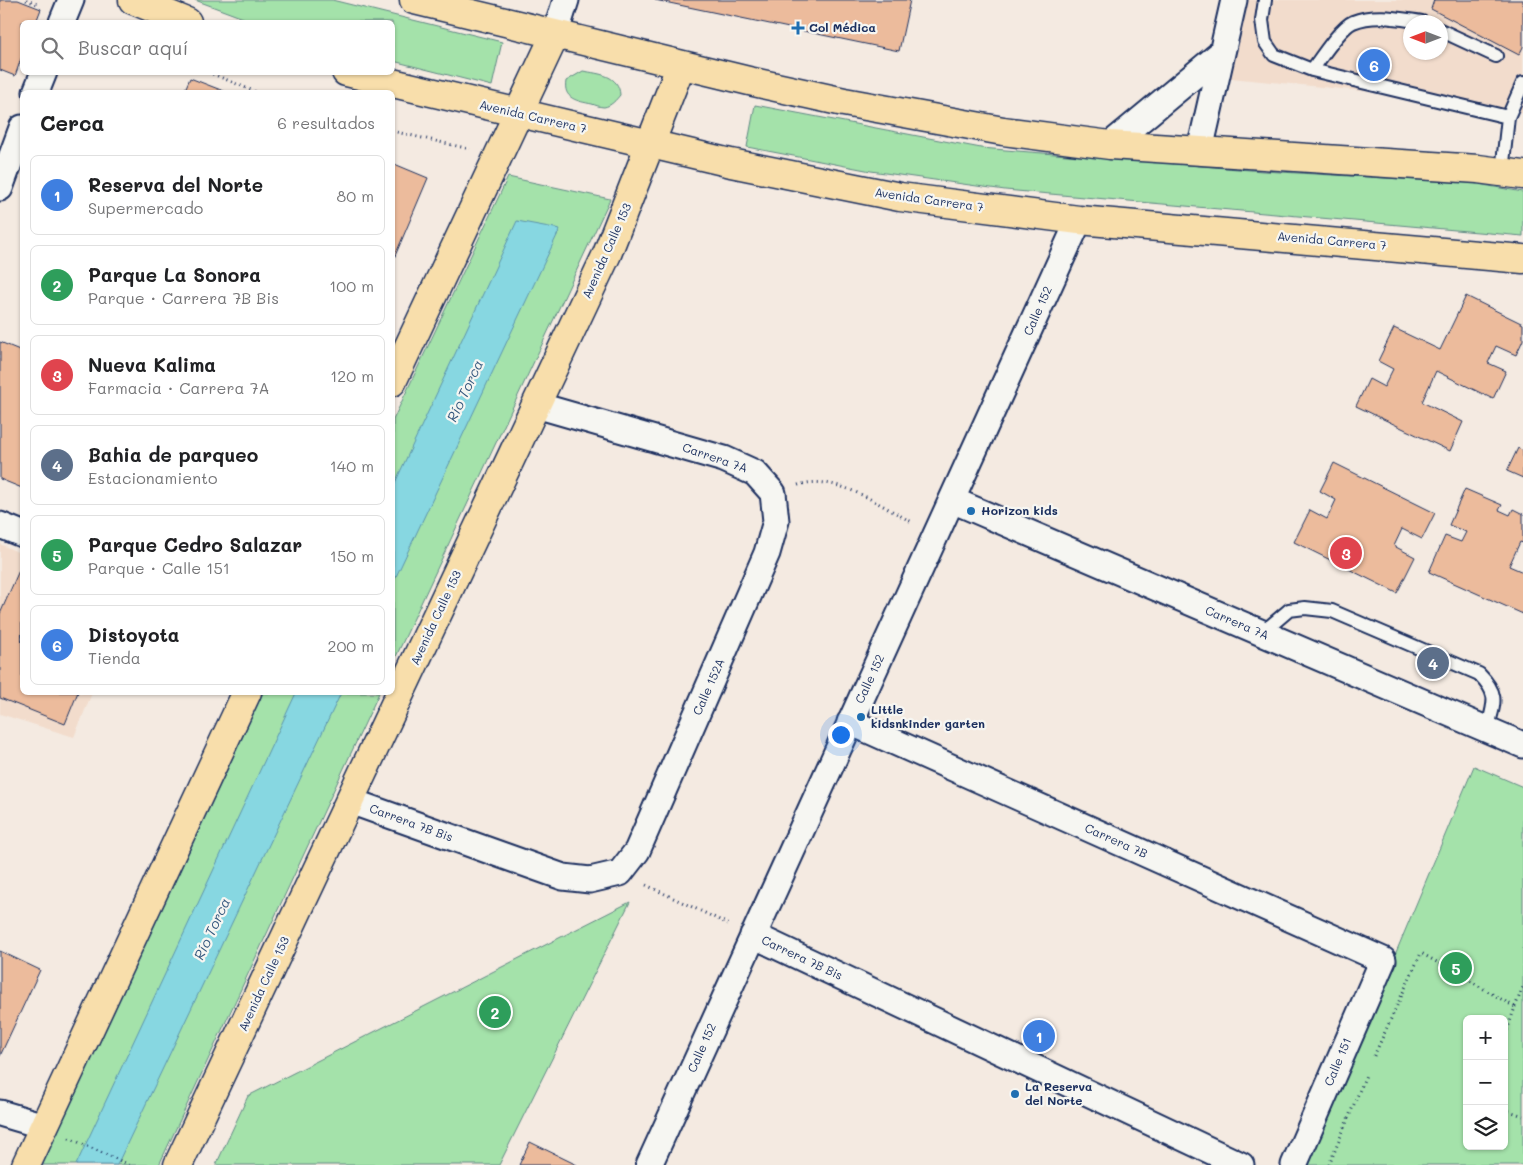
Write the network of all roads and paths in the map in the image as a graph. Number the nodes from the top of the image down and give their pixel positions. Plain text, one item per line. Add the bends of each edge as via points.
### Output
1 (71, 0) edge
2 (133, 0) edge
3 (414, 0) edge
4 (566, 0) edge
5 (1234, 0) edge
6 (1266, 0) edge
7 (452, 5) edge
8 (1403, 19) edge
9 (63, 20) edge
10 (182, 20) edge
11 (1448, 34) edge
12 (555, 35) junction
13 (1220, 54) junction
14 (1496, 56) dead end
15 (681, 65) junction
16 (1312, 70) junction
17 (43, 75) edge
18 (215, 75) edge
19 (358, 75) edge
20 (1523, 82) edge
21 (37, 90) edge
22 (251, 90) edge
23 (518, 114) junction
24 (1508, 117) junction
25 (395, 132) edge
26 (20, 133) edge
27 (650, 145) junction
28 (1110, 145) junction
29 (476, 150) dead end
30 (1200, 150) junction
31 (1513, 173) edge
32 (0, 188) edge
33 (1079, 220) junction
34 (1523, 259) edge
35 (395, 376) edge
36 (536, 406) junction
37 (773, 493) junction
38 (952, 500) junction
39 (0, 525) edge
40 (20, 533) edge
41 (936, 534) junction
42 (1262, 633) junction
43 (246, 695) edge
44 (850, 722) junction
45 (1487, 730) junction
46 (1523, 745) edge
47 (350, 801) junction
48 (620, 873) junction
49 (753, 935) junction
50 (1383, 960) joint
51 (1523, 987) edge
52 (1515, 1007) junction
53 (1508, 1028) edge
54 (1374, 1057) dead end
55 (1370, 1066) dead end
56 (1508, 1110) edge
57 (0, 1113) edge
58 (1523, 1116) edge
59 (44, 1126) junction
60 (80, 1142) dead end
61 (655, 1163) edge
62 (26, 1165) edge
63 (130, 1165) edge
64 (178, 1165) edge
65 (1241, 1165) edge
66 (1294, 1165) edge
67 (1329, 1165) edge

1 - 9 street
2 - 10 main road
3 - 7 main road
4 - 12 street
5 - 13 street
6 - 16 lane via 1262,20 1265,42 1274,55
7 - 12 main road
8 - 16 lane via 1387,16 1352,23 1326,49
11 - 14 lane
12 - 15 main road
12 - 23 main road
13 - 28 street
13 - 30 street
15 - 27 main road, Avenida Calle 153
15 - 28 main road via 844,102 1003,131
16 - 24 lane
17 - 21 street
18 - 22 path
19 - 23 main road, Avenida Carrera 7
20 - 24 lane
23 - 27 main road, Avenida Carrera 7
23 - 35 main road
24 - 31 lane
25 - 29 path
26 - 32 street
27 - 33 main road, Avenida Carrera 7 via 843,187
27 - 36 main road, Avenida Calle 153 via 607,254
28 - 30 main road
30 - 31 main road
33 - 34 main road, Avenida Carrera 7
33 - 38 street, Calle 152
36 - 37 street, Carrera 7A via 724,459 755,472
36 - 47 main road, Avenida Calle 153
37 - 41 path via 823,481 844,488
37 - 48 street, Calle 152A via 776,521 767,553 637,852
38 - 41 street, Calle 152
38 - 42 street, Carrera 7A
39 - 40 street
41 - 44 street, Calle 152
42 - 45 street, Carrera 7A
42 - 45 lane via 1289,610 1332,610 1479,674 1492,687 1495,700
43 - 59 main road
44 - 49 street, Calle 152
44 - 50 street, Carrera 7B
45 - 46 street, Carrera 7A
47 - 48 street, Carrera 7B Bis via 563,877 590,880
47 - 64 main road, Avenida Calle 153
48 - 49 path, Carrera 7B Bis
49 - 61 street, Calle 152
49 - 65 street, Carrera 7B Bis
50 - 66 street, Calle 151
51 - 52 path
52 - 53 path
52 - 54 path via 1421,954
55 - 67 path
56 - 58 path
57 - 59 street
59 - 62 main road
60 - 63 path

